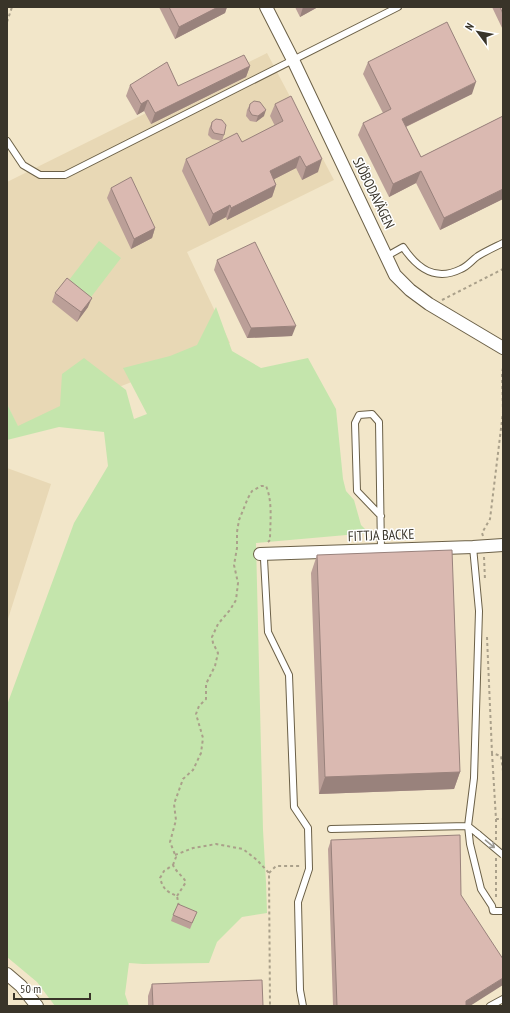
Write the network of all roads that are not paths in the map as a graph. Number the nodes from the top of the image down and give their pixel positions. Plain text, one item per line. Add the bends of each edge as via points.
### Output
1 (266, 7) edge
2 (398, 7) edge
3 (293, 60) junction
4 (7, 141) edge
5 (503, 243) edge
6 (387, 256) junction
7 (503, 348) edge
8 (381, 516) junction
9 (503, 545) edge
10 (479, 547) junction
11 (381, 550) junction
12 (260, 554) joint
13 (468, 826) junction
14 (331, 829) dead end
15 (503, 854) edge
16 (503, 911) edge
17 (7, 974) edge
18 (503, 998) edge
19 (37, 1006) edge
20 (303, 1006) edge
21 (490, 1006) edge

1 - 3 street, SJÖBODAVÄGEN
2 - 3 lane
3 - 4 lane via 65,175 40,175 23,165
3 - 6 street, SJÖBODAVÄGEN
5 - 6 lane via 461,269 443,274 427,271 409,256 404,247
6 - 7 street, SJÖBODAVÄGEN via 395,275 410,290
8 - 8 lane via 379,422 372,414 359,415 355,423 357,491
8 - 11 lane
9 - 10 street, FITTJA BACKE
10 - 11 street, FITTJA BACKE
10 - 13 lane via 474,778
11 - 12 street, FITTJA BACKE
12 - 20 lane via 264,560 268,632 289,675 294,807 308,828 309,869 298,902 300,990
13 - 14 lane
13 -> 15 lane, bridge
13 - 16 lane via 481,889 493,911
17 - 19 street via 21,986
18 - 21 lane

